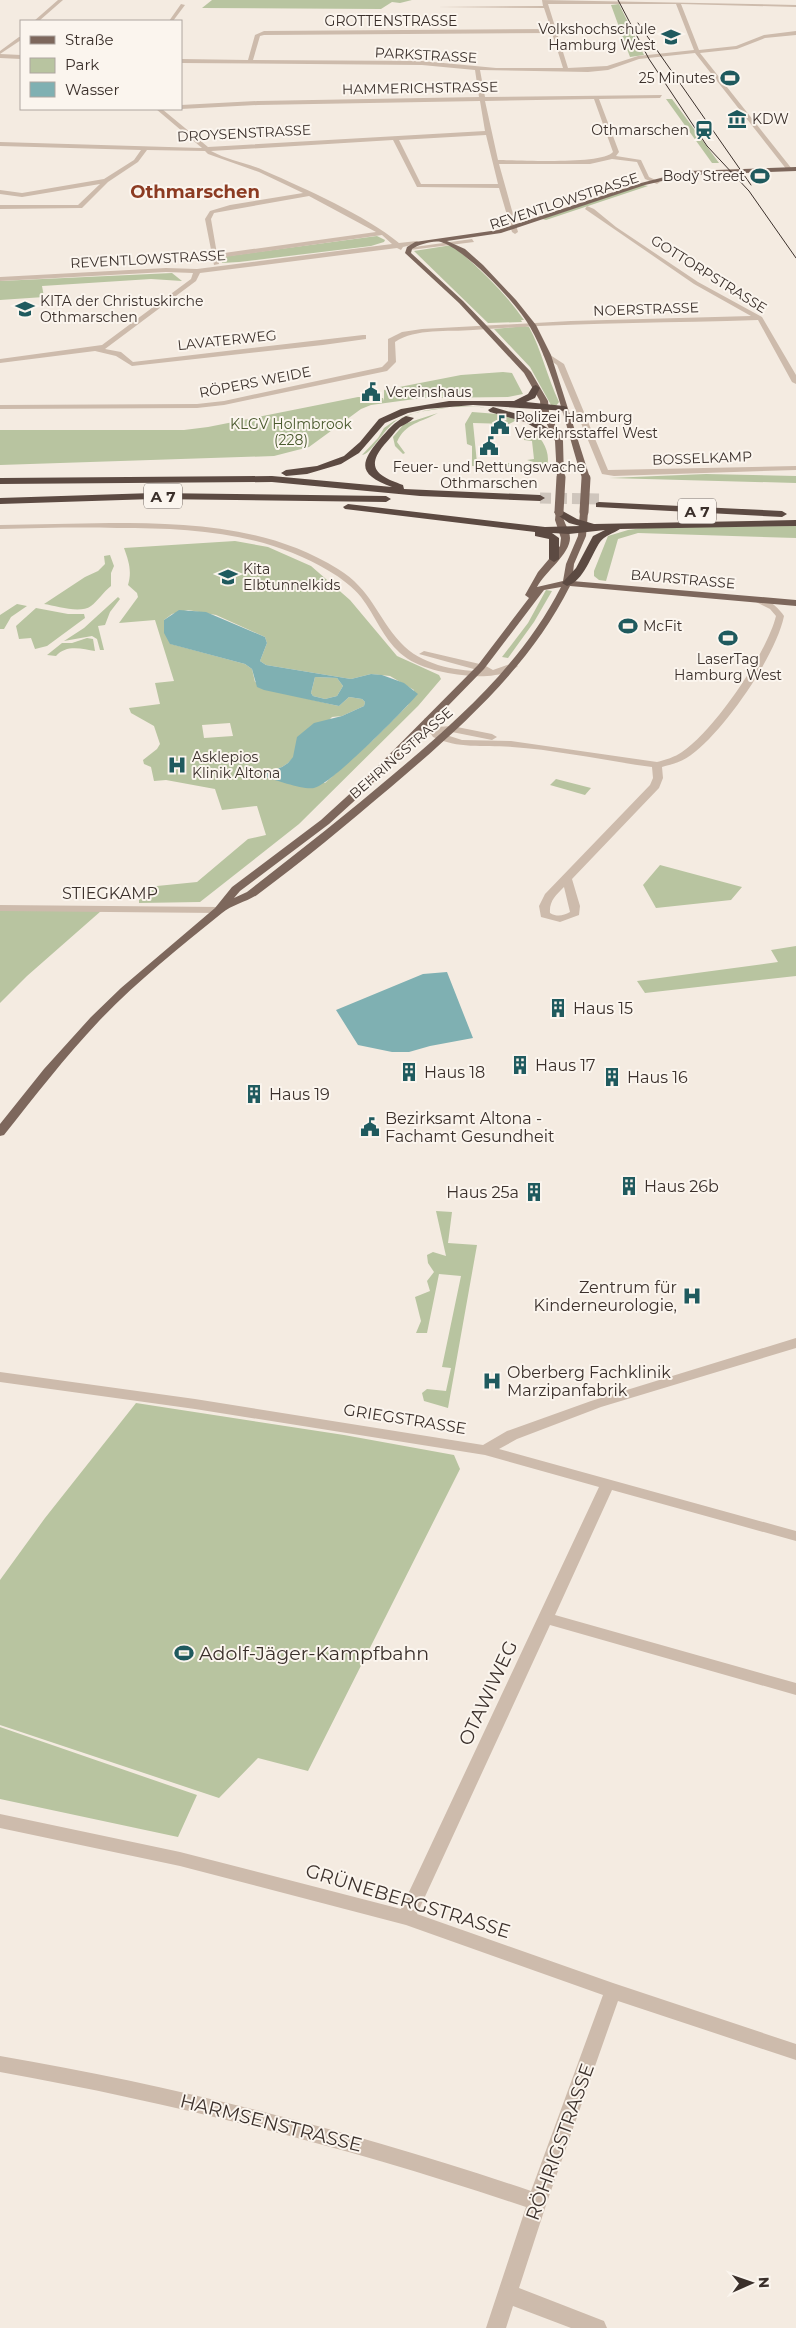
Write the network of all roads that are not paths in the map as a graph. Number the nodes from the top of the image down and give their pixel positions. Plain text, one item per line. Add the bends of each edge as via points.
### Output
1 (61, 0) edge
2 (634, 1) edge
3 (691, 1) edge
4 (545, 3) edge
5 (678, 3) junction
6 (183, 6) dead end
7 (796, 6) edge
8 (439, 7) dead end
9 (37, 20) edge
10 (172, 20) edge
11 (554, 31) junction
12 (796, 33) edge
13 (20, 39) edge
14 (698, 52) junction
15 (0, 55) edge
16 (20, 57) edge
17 (182, 61) edge
18 (250, 63) junction
19 (478, 69) junction
20 (566, 70) junction
21 (660, 96) dead end
22 (596, 98) junction
23 (482, 100) junction
24 (182, 107) edge
25 (161, 110) edge
26 (489, 133) junction
27 (395, 138) junction
28 (0, 144) edge
29 (145, 149) junction
30 (205, 150) junction
31 (612, 157) junction
32 (497, 162) junction
33 (792, 169) edge
34 (106, 181) junction
35 (658, 182) junction
36 (502, 186) junction
37 (0, 192) edge
38 (310, 194) junction
39 (0, 207) edge
40 (587, 208) junction
41 (514, 230) junction
42 (383, 234) junction
43 (439, 241) junction
44 (472, 241) junction
45 (417, 243) junction
46 (452, 244) junction
47 (404, 248) junction
48 (463, 250) junction
49 (333, 254) junction
50 (215, 256) junction
51 (220, 268) junction
52 (196, 271) junction
53 (0, 279) edge
54 (760, 318) junction
55 (533, 325) junction
56 (486, 327) junction
57 (363, 337) dead end
58 (97, 349) junction
59 (547, 355) junction
60 (0, 361) edge
61 (796, 382) edge
62 (536, 388) junction
63 (511, 404) junction
64 (0, 407) edge
65 (545, 409) junction
66 (564, 409) junction
67 (493, 410) junction
68 (554, 434) junction
69 (796, 468) edge
70 (203, 479) junction
71 (0, 481) edge
72 (69, 481) junction
73 (0, 487) edge
74 (420, 493) junction
75 (0, 494) edge
76 (274, 498) junction
77 (366, 498) junction
78 (0, 501) edge
79 (786, 508) dead end
80 (559, 512) junction
81 (796, 514) edge
82 (461, 520) junction
83 (796, 523) edge
84 (631, 525) junction
85 (583, 526) junction
86 (0, 527) edge
87 (562, 531) junction
88 (554, 559) junction
89 (567, 583) junction
90 (756, 599) junction
91 (796, 603) edge
92 (524, 612) junction
93 (400, 647) junction
94 (513, 666) junction
95 (481, 667) junction
96 (492, 674) junction
97 (473, 675) junction
98 (492, 689) junction
99 (431, 724) junction
100 (452, 729) junction
101 (442, 738) junction
102 (510, 744) junction
103 (657, 765) junction
104 (566, 878) dead end
105 (0, 908) edge
106 (219, 910) junction
107 (0, 1132) edge
108 (796, 1343) edge
109 (0, 1377) edge
110 (485, 1450) junction
111 (608, 1485) junction
112 (796, 1536) edge
113 (546, 1618) junction
114 (796, 1689) edge
115 (0, 1820) edge
116 (406, 1918) junction
117 (613, 1991) junction
118 (796, 2052) edge
119 (0, 2064) edge
120 (537, 2202) junction
121 (508, 2294) junction
122 (496, 2328) edge
123 (598, 2328) edge

1 - 9 street
2 - 4 street
2 - 5 street
3 - 5 street
3 - 7 street
4 - 8 street
4 - 11 street
5 - 14 street
6 - 10 street
11 - 18 street, GROTTENSTRASSE via 264,32 258,35
11 - 20 street
12 - 14 street, PARKSTRASSE via 764,37 737,47
13 - 15 street
14 - 20 street, PARKSTRASSE via 633,59 608,68
14 - 33 street via 728,94
15 - 16 street
17 - 18 street, PARKSTRASSE
18 - 19 street, PARKSTRASSE via 422,63
19 - 20 street, PARKSTRASSE
19 - 23 street
21 - 22 street, HAMMERICHSTRASSE
22 - 23 street, HAMMERICHSTRASSE
22 - 31 street via 616,152
23 - 24 street, HAMMERICHSTRASSE
23 - 26 street
25 - 30 street via 197,139
26 - 27 street, DROYSENSTRASSE
26 - 32 street
27 - 30 street, DROYSENSTRASSE
27 - 36 street via 419,186
28 - 29 street, DROYSENSTRASSE
29 - 30 street, DROYSENSTRASSE
29 - 34 street via 136,161
30 - 38 street
31 - 32 street via 593,162
31 - 35 street via 639,162 647,178
32 - 36 street
33 - 35 main road, REVENTLOWSTRASSE via 700,171
34 - 37 street via 22,194
34 - 39 street via 80,207
35 - 40 main road, REVENTLOWSTRASSE
35 - 41 main road, REVENTLOWSTRASSE via 643,184
36 - 41 street
38 - 42 street
38 - 50 street via 230,206 212,212 208,219
40 - 41 main road, REVENTLOWSTRASSE
40 - 54 street, GOTTORPSTRASSE via 696,283
41 - 43 main road, REVENTLOWSTRASSE
41 - 44 main road, REVENTLOWSTRASSE
42 - 47 street
42 - 50 street, REVENTLOWSTRASSE
43 - 45 main road, REVENTLOWSTRASSE
43 - 46 main road
44 - 46 street, REVENTLOWSTRASSE
44 - 48 main road via 464,245
45 - 47 main road
45 - 47 street, REVENTLOWSTRASSE
46 - 47 street, REVENTLOWSTRASSE
46 - 48 main road
47 - 49 street, REVENTLOWSTRASSE
47 - 49 street via 390,252
47 - 56 main road, BEHRINGSTRASSE
48 - 55 main road via 497,282
49 - 51 street, REVENTLOWSTRASSE
50 - 51 street via 215,263
51 - 52 street, REVENTLOWSTRASSE
52 - 53 street, REVENTLOWSTRASSE
52 - 58 street via 195,278 186,286 109,344
54 - 55 street, NOERSTRASSE
54 - 61 street, GOTTORPSTRASSE
55 - 56 street, NOERSTRASSE
55 - 59 main road
56 - 62 main road, BEHRINGSTRASSE via 527,372
56 - 64 street, RÖPERS WEIDE via 398,336 391,341 392,362 384,369 224,403 180,407
57 - 58 street, LAVATERWEG via 132,364 124,357
58 - 60 street
59 - 66 main road
59 - 69 street, BOSSELKAMP via 560,364 605,472
62 - 63 highway via 532,396
62 - 65 main road, BEHRINGSTRASSE
63 - 65 highway
63 - 70 highway via 459,403 411,409 378,424 348,457 322,468
65 - 66 highway
65 - 67 highway
65 - 68 main road, BEHRINGSTRASSE
66 - 85 main road, BEHRINGSTRASSE, bridge via 586,478
67 - 68 highway via 528,420
67 - 74 highway via 429,413 403,421 389,431 370,459 371,471 388,483
68 - 80 main road, BEHRINGSTRASSE, bridge via 560,448
70 - 72 highway, A 7
70 - 74 highway, A 7 via 294,480
71 - 72 highway, A 7
72 - 73 highway, A 7
74 - 77 highway, A 7 via 541,500
75 - 77 highway, A 7 via 178,489
76 - 77 highway, A 7
76 - 78 highway, A 7 via 153,496
76 - 82 highway
79 - 81 highway, A 7 via 599,502
80 - 85 highway
80 - 87 main road, BEHRINGSTRASSE
82 - 87 highway
82 - 88 highway via 510,532 550,536 555,542
83 - 84 highway
84 - 85 highway
84 - 89 highway via 600,535 580,569
85 - 87 highway
85 - 89 main road, BEHRINGSTRASSE
86 - 93 street via 186,526 277,542 312,557 354,586
87 - 88 main road, BEHRINGSTRASSE via 565,544
88 - 92 main road, BEHRINGSTRASSE via 538,577
89 - 90 main road, BAURSTRASSE
89 - 92 main road, BEHRINGSTRASSE via 541,588
89 - 94 main road, BEHRINGSTRASSE via 551,615
90 - 91 main road, BAURSTRASSE
90 - 103 street via 773,607 780,618 761,663 745,688 690,752
92 - 95 main road, BEHRINGSTRASSE
93 - 95 street
93 - 97 street via 418,661
94 - 96 street
94 - 98 main road, BEHRINGSTRASSE
95 - 96 street
95 - 97 main road, BEHRINGSTRASSE
96 - 97 street
96 - 98 street via 495,682
97 - 99 main road, BEHRINGSTRASSE
98 - 100 main road, BEHRINGSTRASSE
99 - 100 street
99 - 101 street
99 - 106 main road, BEHRINGSTRASSE via 416,733 343,807 236,889
100 - 101 main road, BEHRINGSTRASSE
100 - 102 street
101 - 102 street
101 - 106 main road, BEHRINGSTRASSE via 332,832 251,894
102 - 103 street
103 - 104 street via 655,786
105 - 106 street, STIEGKAMP
106 - 107 main road, BEHRINGSTRASSE via 132,983 95,1019
108 - 110 street via 596,1404 512,1435
109 - 110 street, GRIEGSTRASSE
110 - 111 street, GRIEGSTRASSE
111 - 112 street, GRIEGSTRASSE
111 - 113 street, OTAWIWEG
113 - 114 street
113 - 116 street, OTAWIWEG
115 - 116 street, GRÜNEBERGSTRASSE via 180,1859
116 - 117 street, GRÜNEBERGSTRASSE
117 - 118 street, GRÜNEBERGSTRASSE
117 - 120 street, RÖHRIGSTRASSE
119 - 120 street, HARMSENSTRASSE via 226,2110 388,2153
120 - 121 street, RÖHRIGSTRASSE
121 - 122 street, RÖHRIGSTRASSE
121 - 123 street

